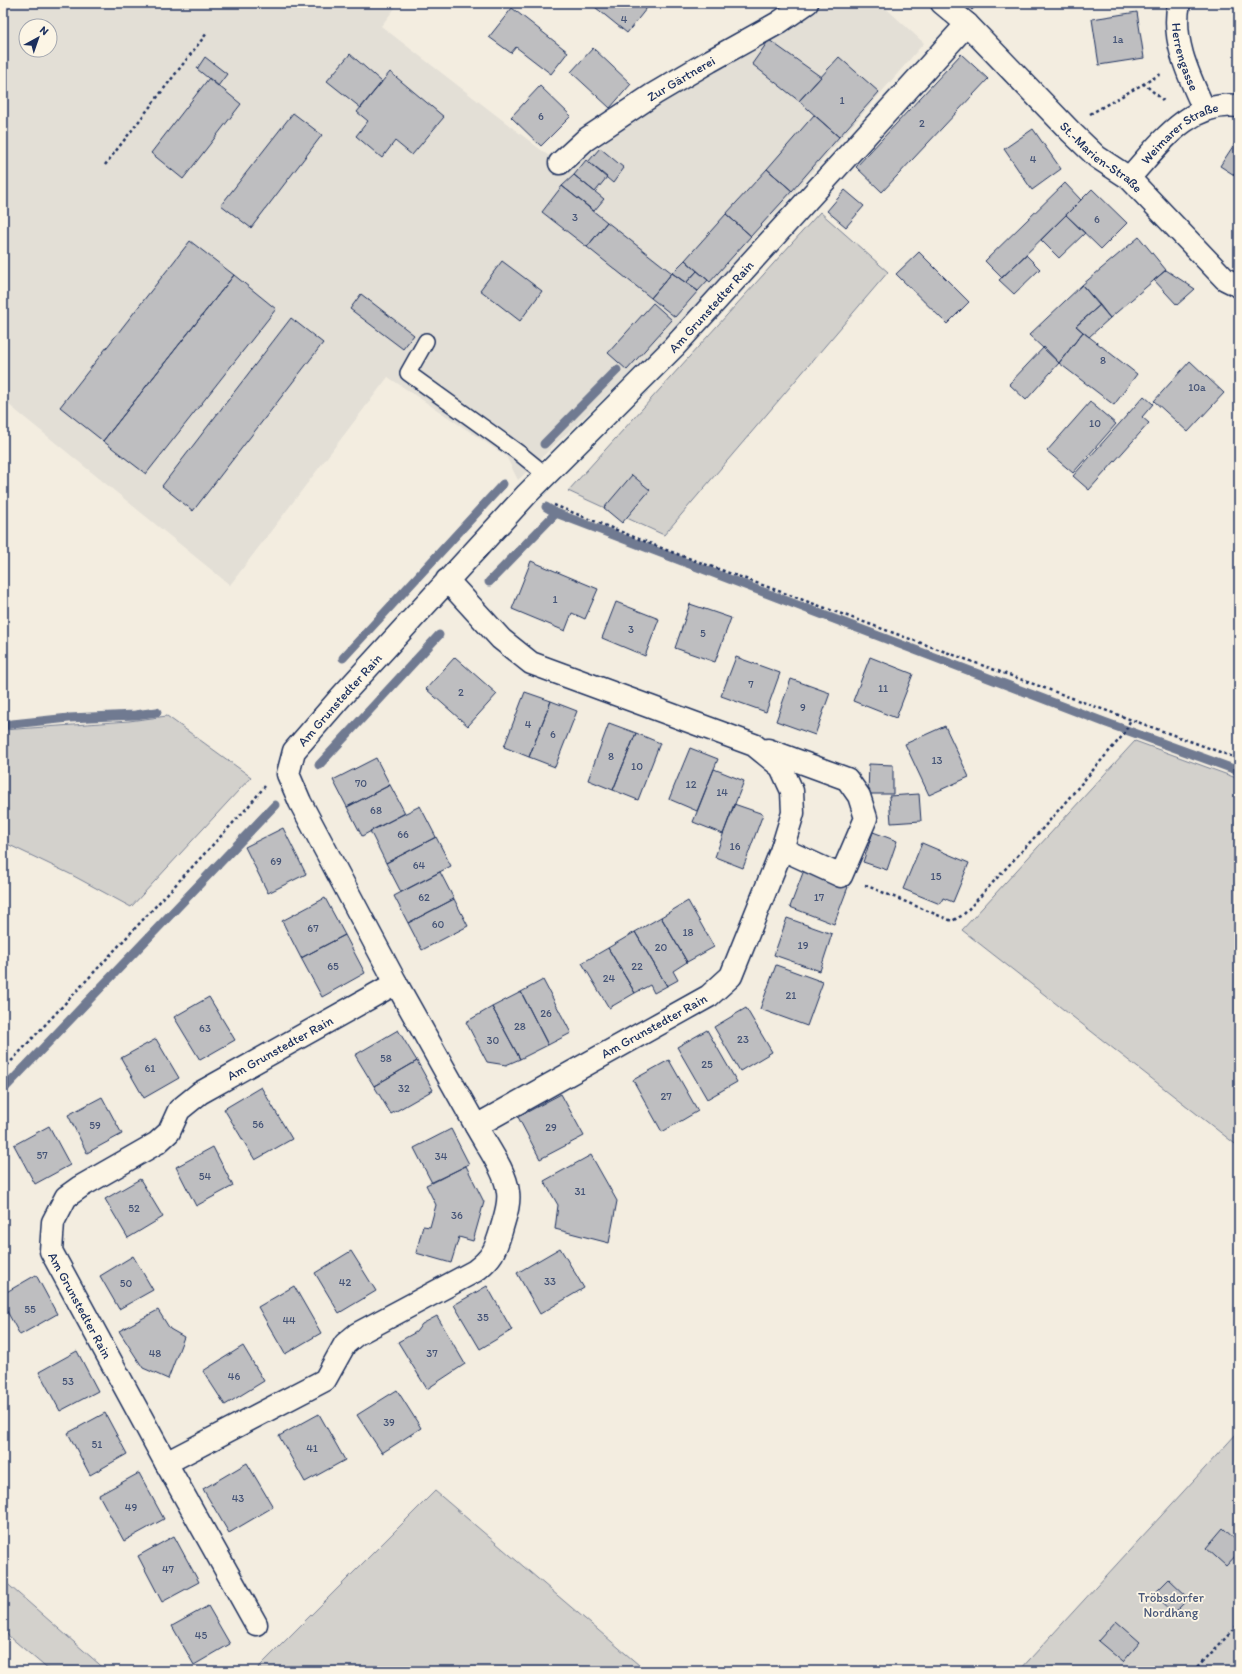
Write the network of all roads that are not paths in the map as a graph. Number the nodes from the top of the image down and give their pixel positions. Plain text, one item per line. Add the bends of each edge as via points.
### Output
1 (807, 3) edge
2 (942, 3) edge
3 (1179, 3) edge
4 (967, 24) junction
5 (1239, 106) edge
6 (1204, 109) junction
7 (560, 163) dead end
8 (1129, 178) junction
9 (1239, 286) edge
10 (426, 341) dead end
11 (546, 475) junction
12 (447, 580) junction
13 (754, 744) junction
14 (782, 850) junction
15 (396, 983) junction
16 (476, 1126) junction
17 (166, 1464) junction
18 (256, 1624) dead end

1 - 7 street, Zur Gärtnerei via 778,23 654,94 585,140
2 - 4 street, St.-Marien-Straße
3 - 6 street, Herrengasse via 1177,37 1184,62
4 - 8 street, St.-Marien-Straße via 1071,132 1098,157
4 - 11 street, Am Grunstedter Rain via 674,347
5 - 6 street, Weimarer Straße via 1225,104
6 - 8 street, Weimarer Straße via 1185,120
8 - 9 street, St.-Marien-Straße via 1225,279
10 - 11 lane via 408,373
11 - 12 street, Am Grunstedter Rain
12 - 13 street, Am Grunstedter Rain via 501,639 531,663
12 - 15 street, Am Grunstedter Rain via 294,751 288,774 300,802
13 - 14 street, Am Grunstedter Rain via 781,767 792,790 793,813
13 - 14 street, Am Grunstedter Rain via 848,779 859,796 866,818 841,876
14 - 16 street, Am Grunstedter Rain via 731,976 709,996
15 - 16 street, Am Grunstedter Rain
15 - 17 street, Am Grunstedter Rain via 200,1093 179,1110 169,1132 157,1143 66,1197 53,1222 51,1250
16 - 17 street, Am Grunstedter Rain via 503,1174 508,1192 507,1208 497,1246 488,1261 475,1271 357,1334 345,1344 325,1380
17 - 18 street, Am Grunstedter Rain

